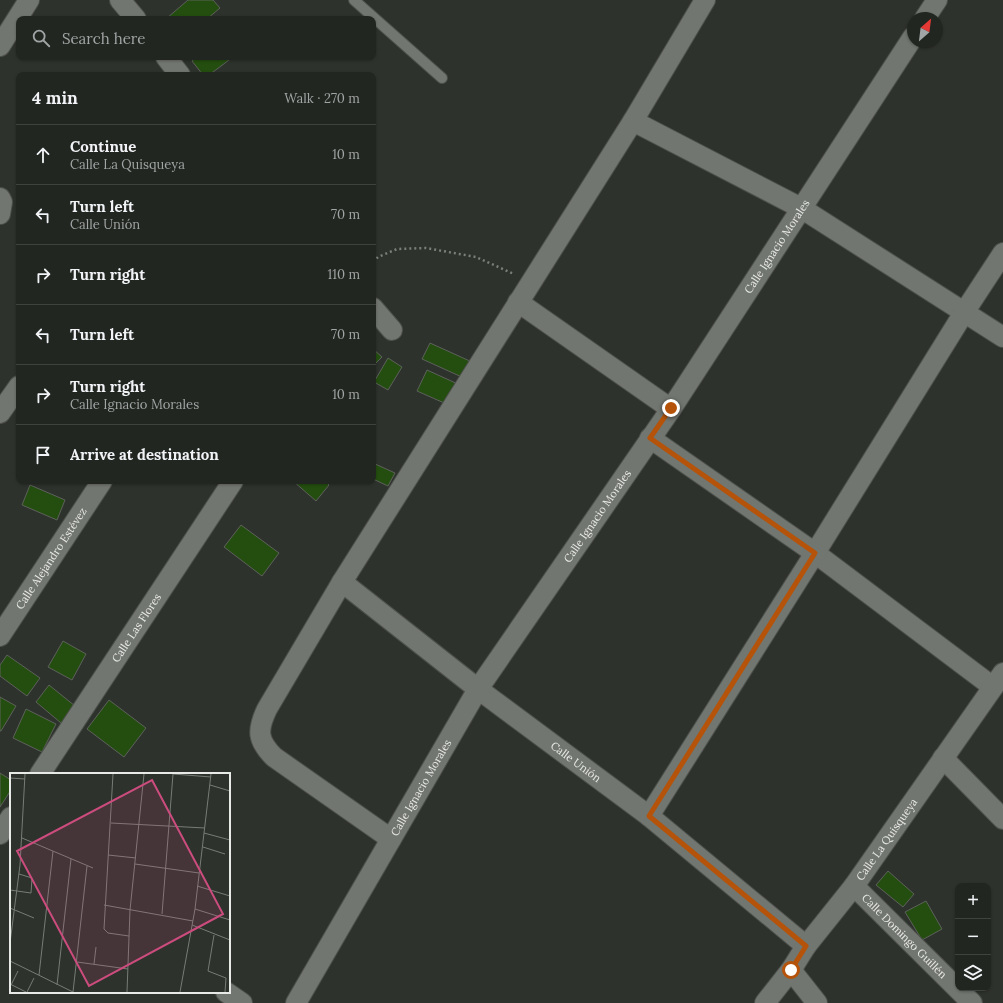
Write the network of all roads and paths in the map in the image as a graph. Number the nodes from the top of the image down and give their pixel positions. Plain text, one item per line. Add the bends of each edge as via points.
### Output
1 (29, 0) edge
2 (120, 0) edge
3 (354, 0) edge
4 (705, 0) edge
5 (937, 0) edge
6 (929, 12) edge
7 (19, 16) edge
8 (133, 16) edge
9 (372, 16) edge
10 (376, 20) edge
11 (16, 21) edge
12 (0, 46) edge
13 (907, 46) edge
14 (168, 60) edge
15 (178, 72) edge
16 (442, 78) dead end
17 (633, 120) junction
18 (0, 198) edge
19 (801, 208) junction
20 (0, 214) edge
21 (1003, 253) edge
22 (376, 259) edge
23 (531, 281) junction
24 (518, 302) junction
25 (376, 311) edge
26 (965, 311) junction
27 (392, 330) dead end
28 (1003, 337) edge
29 (16, 390) edge
30 (671, 408) junction
31 (0, 413) edge
32 (650, 438) junction
33 (100, 484) edge
34 (231, 484) edge
35 (815, 553) junction
36 (342, 582) junction
37 (0, 636) edge
38 (998, 680) edge
39 (478, 689) junction
40 (943, 758) junction
41 (41, 773) edge
42 (649, 816) junction
43 (1003, 819) edge
44 (391, 839) junction
45 (854, 886) junction
46 (806, 946) junction
47 (791, 970) junction
48 (227, 993) edge
49 (242, 1003) edge
50 (296, 1003) edge
51 (765, 1003) edge
52 (817, 1003) edge
53 (972, 1003) edge

1 - 7 street
2 - 8 street
3 - 9 lane
4 - 17 street
5 - 6 street
10 - 16 lane
11 - 12 street
13 - 19 street, Calle Ignacio Morales
14 - 15 street
17 - 19 street
17 - 23 street
18 - 20 street
19 - 26 street
19 - 30 street, Calle Ignacio Morales
21 - 26 street
22 - 23 path via 397,249 426,248 476,257
23 - 24 street
24 - 30 street
24 - 36 street
25 - 27 street
26 - 28 street
26 - 35 street
29 - 31 street
30 - 32 street, Calle Ignacio Morales
32 - 35 street
32 - 39 street, Calle Ignacio Morales
33 - 37 street, Calle Alejandro Estévez
34 - 41 street, Calle Las Flores
35 - 38 street
35 - 42 street
36 - 39 street, Calle Unión
36 - 44 street via 261,720 260,733 264,747 274,757
38 - 40 street, Calle La Quisqueya
39 - 42 street, Calle Unión
39 - 44 street, Calle Ignacio Morales
40 - 43 street
40 - 45 street, Calle La Quisqueya
42 - 46 street, Calle Unión
44 - 50 street, Calle Ignacio Morales
45 - 46 street, Calle La Quisqueya
45 - 53 street, Calle Domingo Guillén
46 - 47 street, Calle La Quisqueya
47 - 51 street, Calle La Quisqueya
47 - 52 street
48 - 49 street

